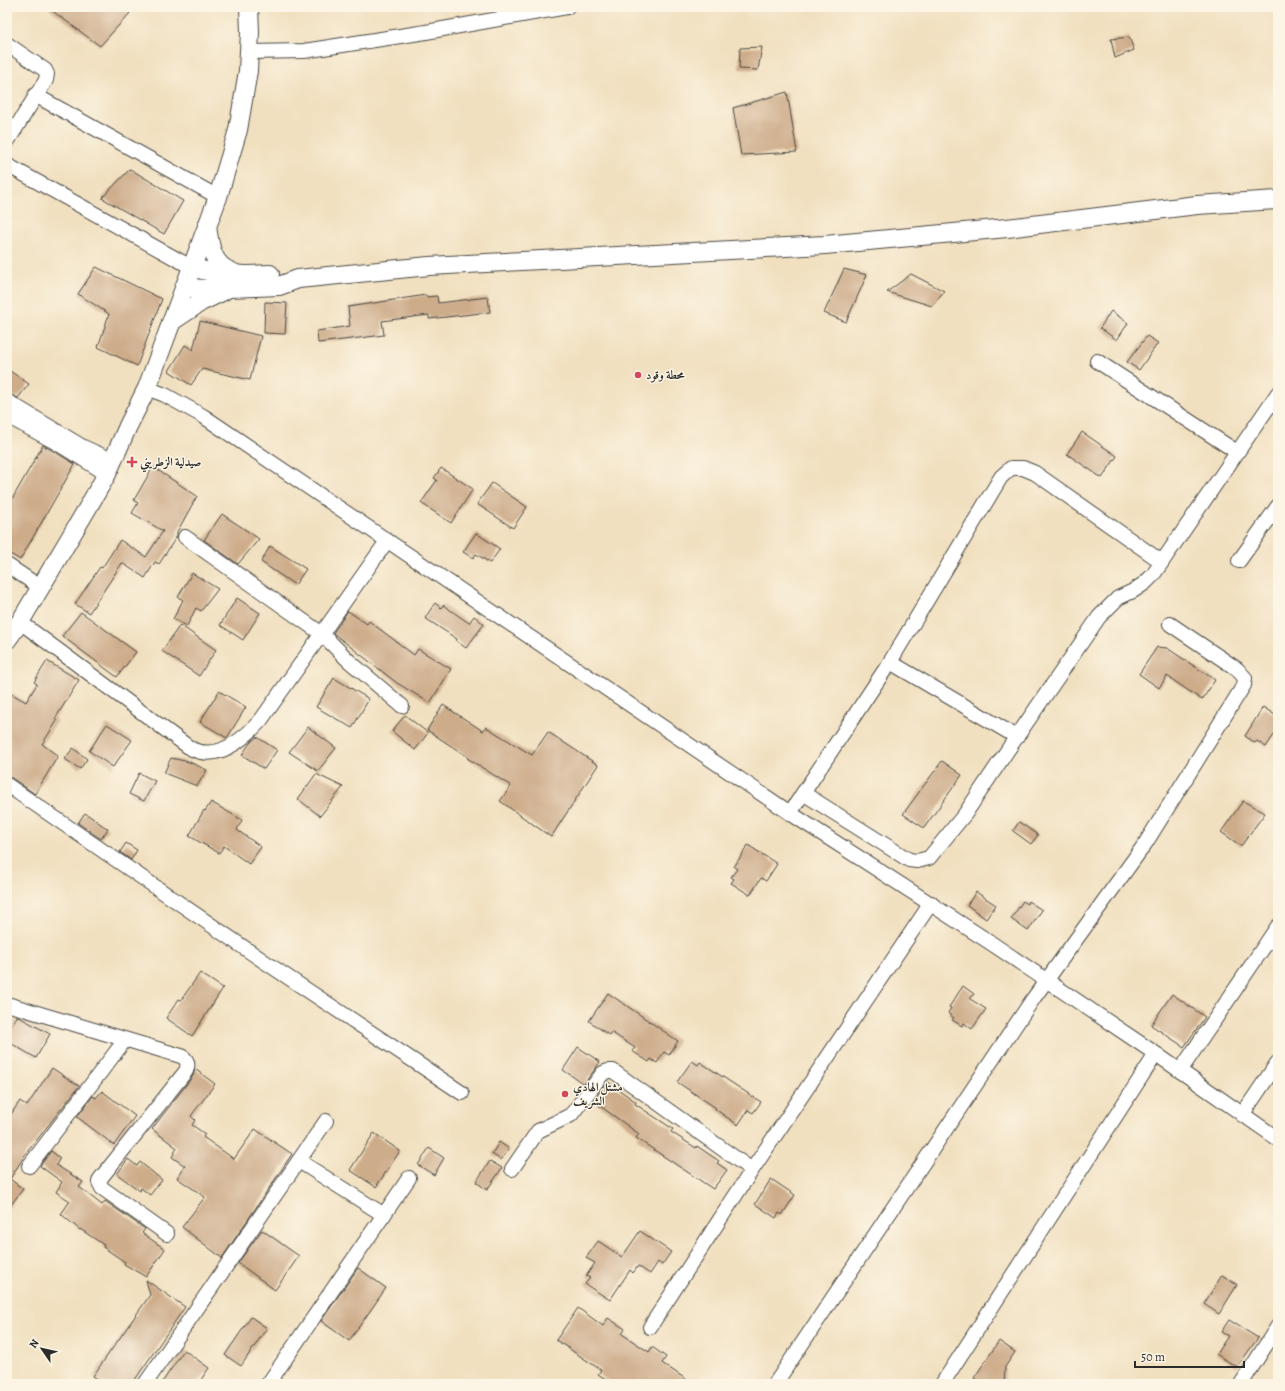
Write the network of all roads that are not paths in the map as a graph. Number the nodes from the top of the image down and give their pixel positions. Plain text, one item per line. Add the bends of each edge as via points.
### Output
1 (249, 7) edge
2 (567, 7) edge
3 (7, 44) edge
4 (249, 52) junction
5 (35, 95) junction
6 (7, 142) edge
7 (7, 165) edge
8 (218, 197) junction
9 (1278, 200) edge
10 (207, 226) junction
11 (191, 268) junction
12 (234, 282) junction
13 (184, 287) junction
14 (171, 322) junction
15 (1097, 361) dead end
16 (147, 388) junction
17 (1278, 393) edge
18 (7, 401) edge
19 (7, 416) edge
20 (1237, 452) junction
21 (110, 467) junction
22 (1278, 506) edge
23 (185, 537) dead end
24 (387, 541) junction
25 (1239, 561) dead end
26 (1162, 562) junction
27 (7, 565) edge
28 (40, 587) junction
29 (20, 622) junction
30 (1170, 624) dead end
31 (322, 634) junction
32 (7, 640) edge
33 (890, 662) junction
34 (402, 706) dead end
35 (1017, 737) junction
36 (7, 785) edge
37 (803, 793) junction
38 (790, 812) junction
39 (931, 903) junction
40 (1278, 926) edge
41 (1046, 980) junction
42 (7, 1004) edge
43 (125, 1040) junction
44 (1156, 1054) junction
45 (1278, 1062) edge
46 (1180, 1071) junction
47 (462, 1093) dead end
48 (1242, 1115) junction
49 (326, 1121) dead end
50 (1278, 1139) edge
51 (299, 1161) junction
52 (29, 1166) dead end
53 (512, 1169) dead end
54 (752, 1170) junction
55 (409, 1178) dead end
56 (384, 1215) junction
57 (167, 1234) dead end
58 (1278, 1326) edge
59 (650, 1327) dead end
60 (146, 1384) edge
61 (268, 1384) edge
62 (775, 1384) edge
63 (942, 1384) edge
64 (1241, 1384) edge

1 - 4 main road
2 - 4 street via 304,51
3 - 5 street via 45,70 47,78
4 - 8 main road via 238,130
5 - 6 street
5 - 8 street
7 - 11 street
8 - 10 main road
9 - 12 main road via 1197,205 1007,228 825,245 429,266 298,279 279,286
10 - 11 main road
10 - 12 main road via 210,245 217,261
11 - 12 main road
11 - 13 main road
12 - 13 main road via 202,289
12 - 14 main road
13 - 14 main road
14 - 16 main road
15 - 20 street
16 - 21 main road
16 - 24 street via 203,416
17 - 20 street
18 - 21 street via 83,447
19 - 21 street via 57,443
20 - 26 street
21 - 28 main road
22 - 25 street
23 - 31 street
24 - 31 street
24 - 38 street
26 - 33 street via 1035,473 1023,468 1011,468 1001,477
26 - 35 street via 1145,583 1118,598 1100,617
27 - 28 street
28 - 29 main road
29 - 31 street via 190,748 206,754 227,748 252,730
29 - 32 main road
30 - 41 street via 1237,669 1244,676 1245,682 1145,844
31 - 34 street via 349,662
33 - 35 street
33 - 37 street
35 - 37 street via 965,814 930,858 909,860
36 - 47 street
37 - 38 street
38 - 39 street
39 - 41 street
39 - 54 street
40 - 46 street
41 - 44 street
41 - 62 street
42 - 43 street
43 - 52 street
43 - 57 street via 181,1056 188,1064 186,1071 99,1182 102,1188
44 - 46 street
44 - 63 street
45 - 48 street
46 - 48 street
48 - 50 street
49 - 51 street
51 - 56 street
51 - 60 street
53 - 54 street via 538,1131 571,1114 603,1073 613,1071
54 - 59 street
55 - 56 street
56 - 61 street
58 - 64 street

